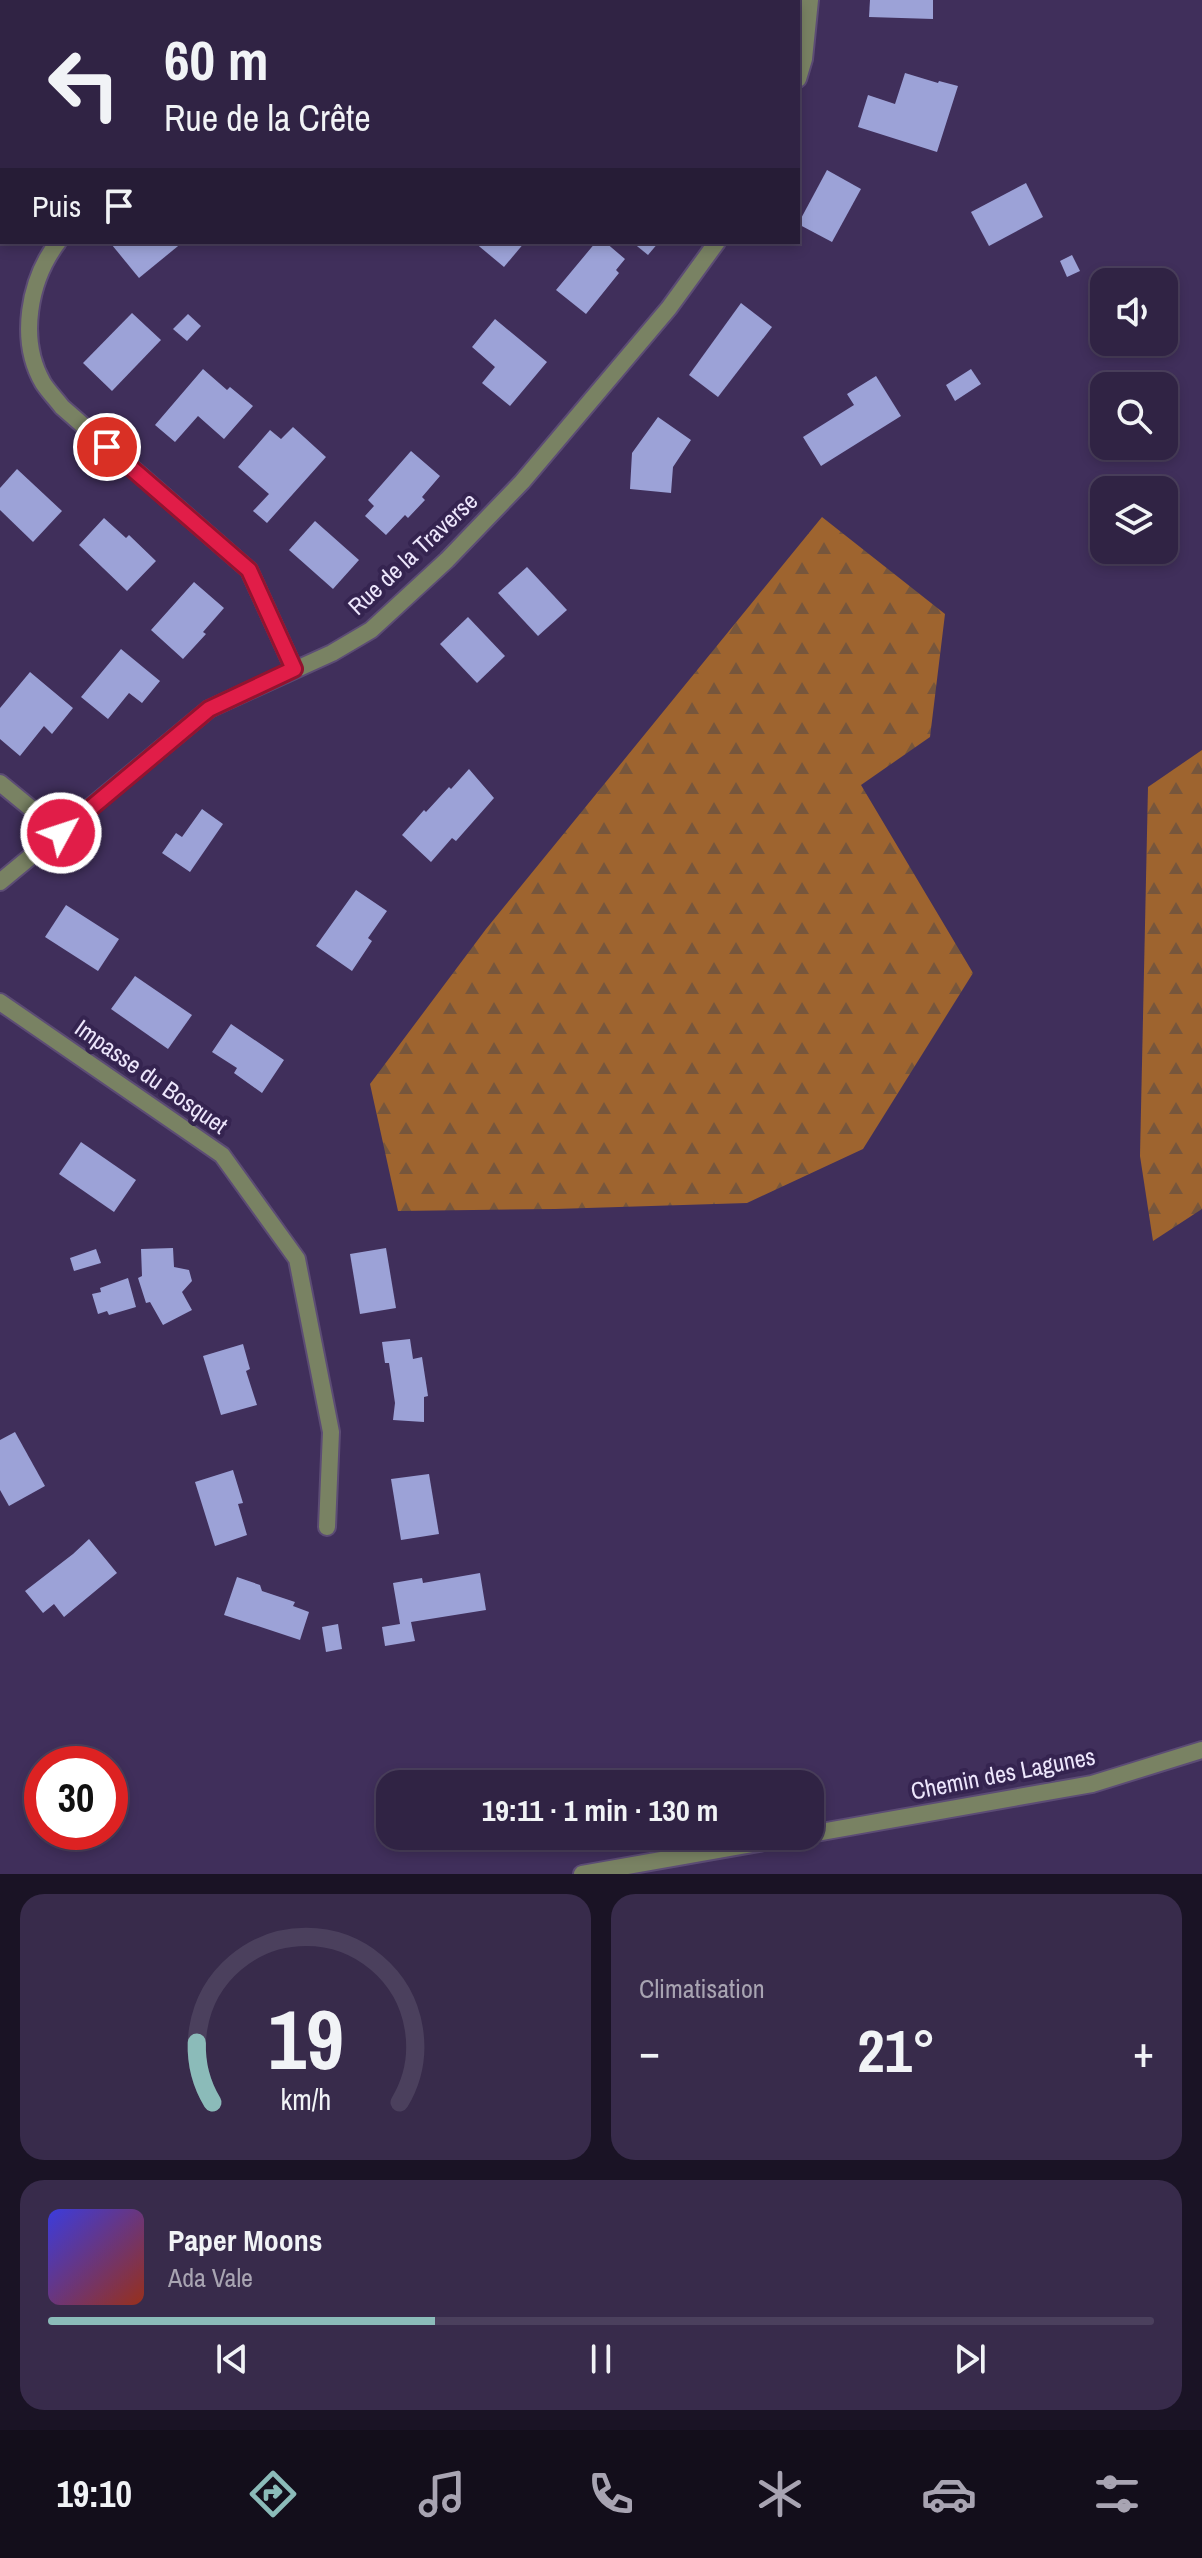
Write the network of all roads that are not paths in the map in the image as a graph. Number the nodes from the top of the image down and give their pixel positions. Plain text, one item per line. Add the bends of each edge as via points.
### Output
1 (810, 0) edge
2 (800, 72) edge
3 (56, 244) edge
4 (716, 244) edge
5 (294, 669) junction
6 (0, 783) edge
7 (61, 833) junction
8 (0, 882) edge
9 (0, 1002) edge
10 (327, 1527) dead end
11 (1202, 1750) edge
12 (824, 1832) edge
13 (718, 1850) edge
14 (582, 1874) edge

1 - 2 street
3 - 5 street via 39,273 30,312 29,343 42,382 62,407 249,570
4 - 5 street, Rue de la Traverse via 669,308 522,482 447,560 371,630
5 - 7 street, Rue de la Traverse via 209,709
6 - 7 street
7 - 8 street, Rue de la Traverse
9 - 10 street, Impasse du Bosquet via 222,1155 297,1259 331,1432
11 - 12 street, Chemin des Lagunes via 1092,1784
13 - 14 street

